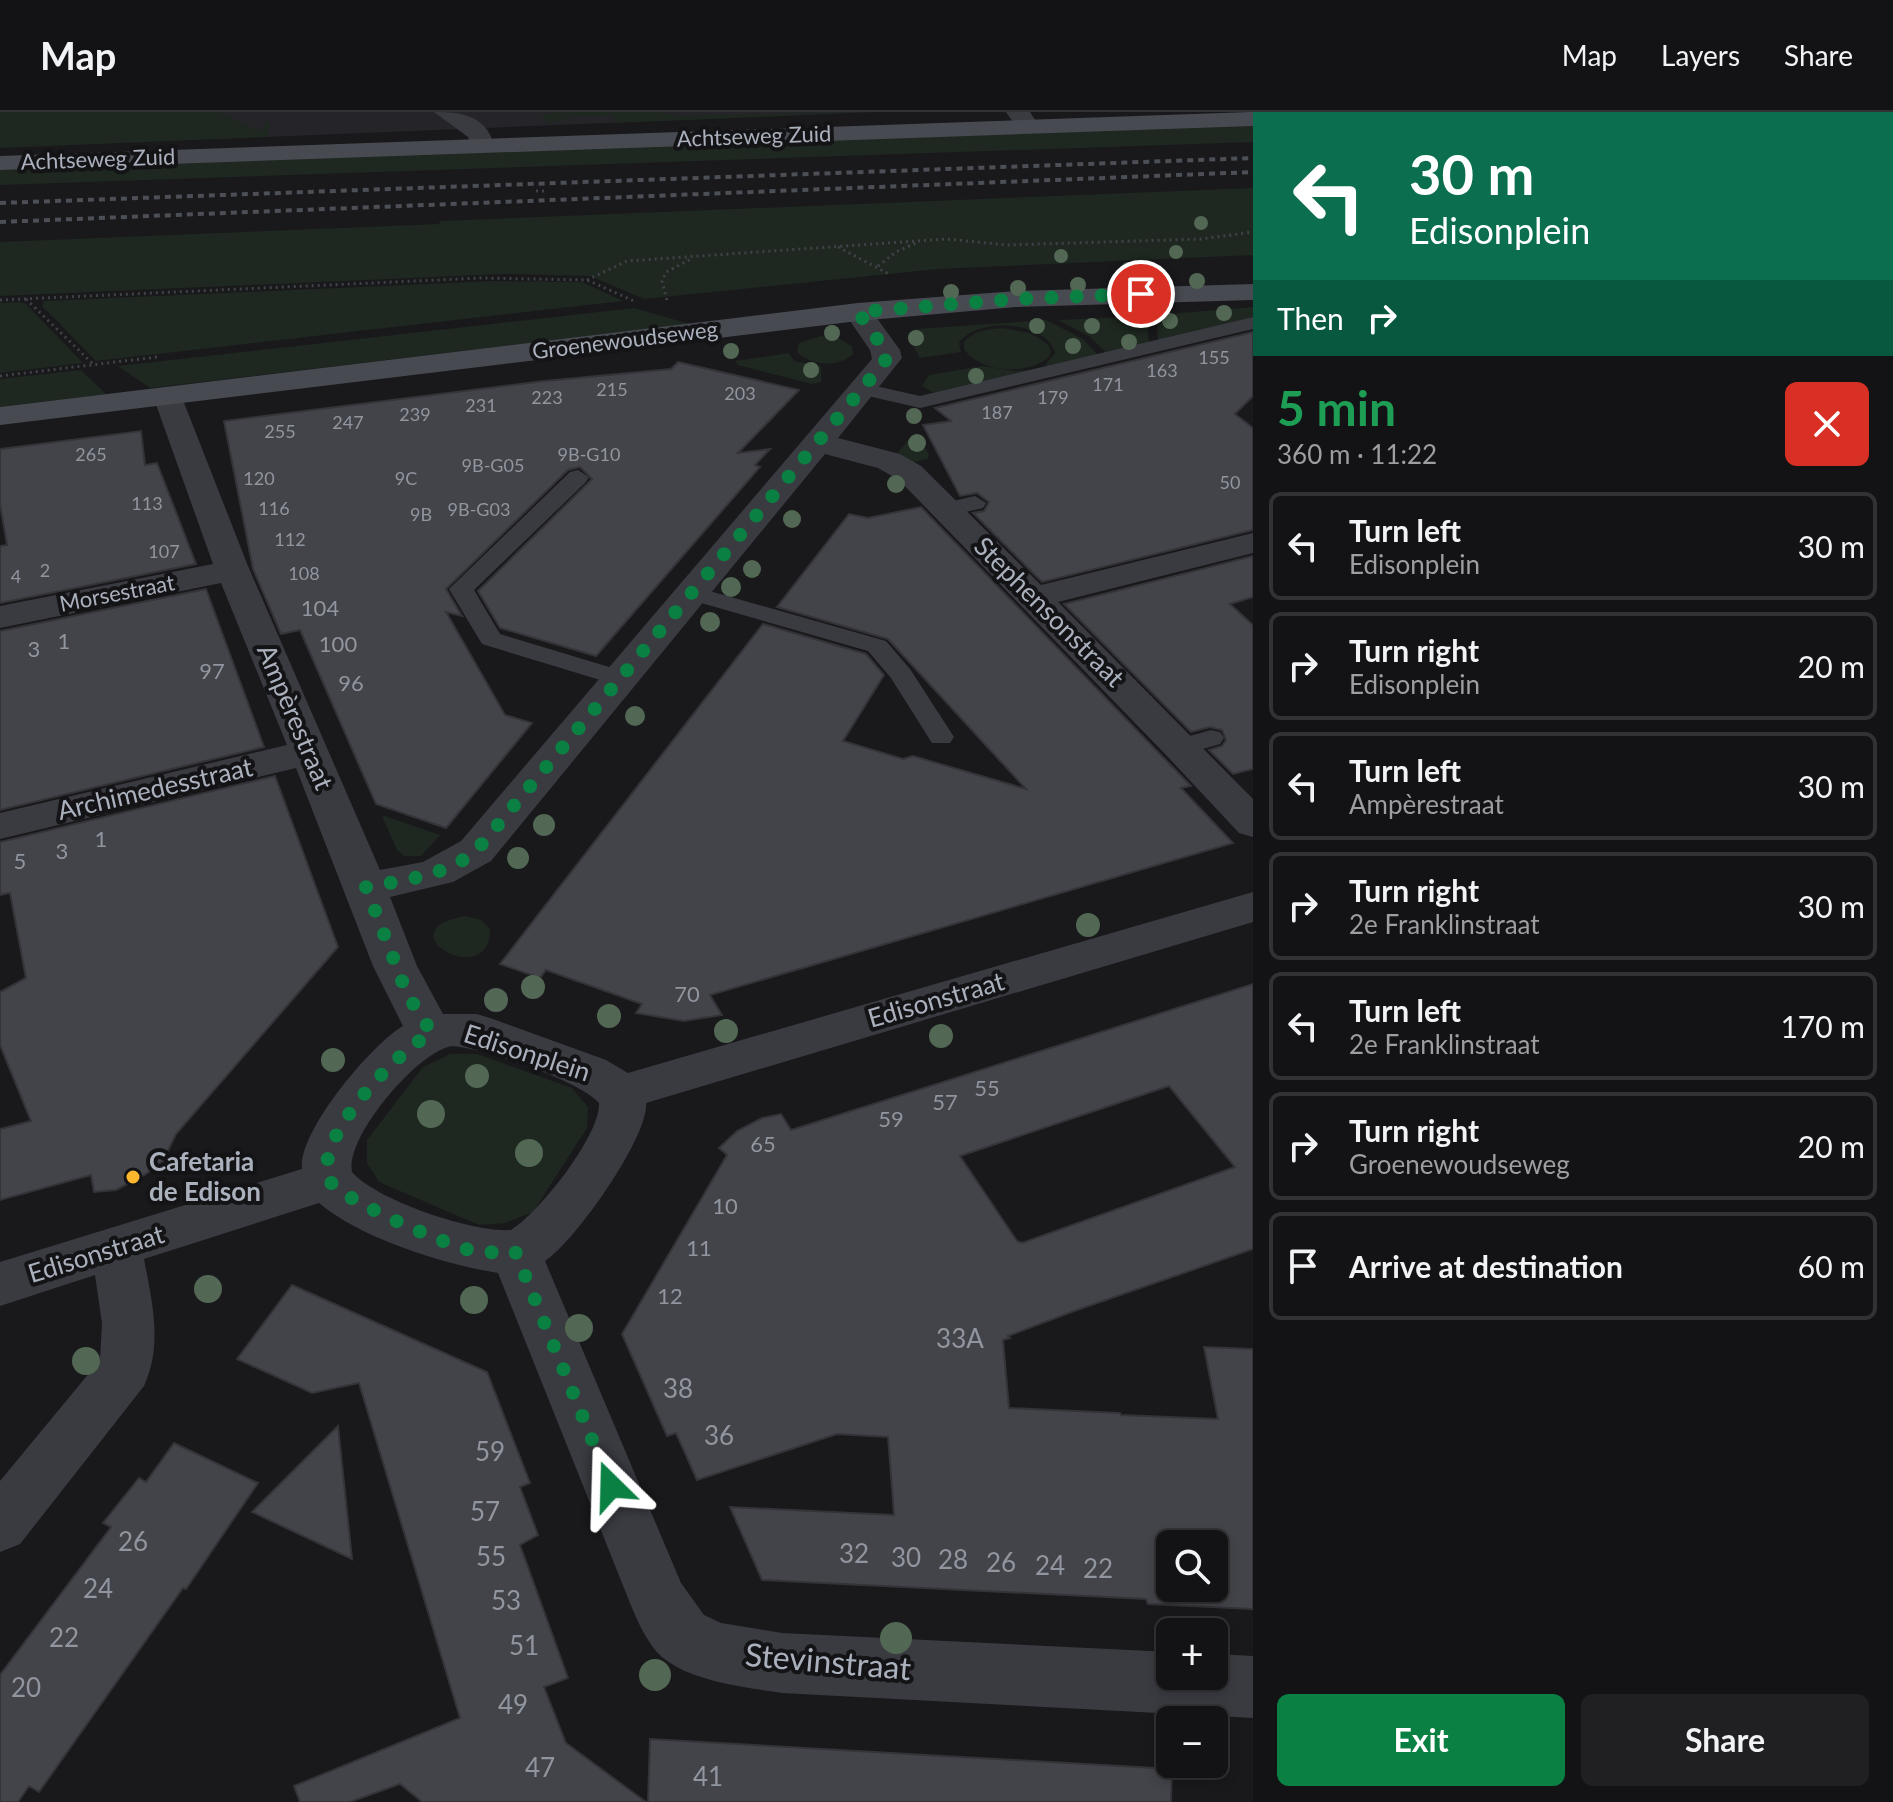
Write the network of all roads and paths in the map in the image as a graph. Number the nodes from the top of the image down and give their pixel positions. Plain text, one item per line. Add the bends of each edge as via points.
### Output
1 (423, 112) edge
2 (446, 112) edge
3 (1072, 118) edge
4 (1022, 119) edge
5 (1253, 119) edge
6 (482, 145) junction
7 (436, 147) junction
8 (0, 163) edge
9 (536, 191) dead end
10 (546, 191) dead end
11 (1253, 232) edge
12 (923, 240) junction
13 (837, 246) junction
14 (703, 255) junction
15 (878, 266) junction
16 (889, 274) dead end
17 (587, 280) junction
18 (1253, 292) edge
19 (26, 299) junction
20 (0, 300) edge
21 (667, 300) dead end
22 (638, 303) dead end
23 (858, 312) junction
24 (1253, 323) edge
25 (102, 373) dead end
26 (862, 389) junction
27 (168, 396) junction
28 (0, 416) edge
29 (818, 442) junction
30 (578, 477) dead end
31 (1253, 543) edge
32 (234, 570) junction
33 (692, 593) junction
34 (1034, 597) junction
35 (0, 617) edge
36 (620, 678) junction
37 (941, 737) dead end
38 (310, 752) junction
39 (1253, 824) edge
40 (0, 826) edge
41 (366, 887) junction
42 (1253, 907) edge
43 (432, 1033) junction
44 (619, 1093) junction
45 (329, 1180) junction
46 (116, 1248) junction
47 (515, 1251) junction
48 (0, 1284) edge
49 (0, 1525) edge
50 (1253, 1687) edge

1 - 7 street
2 - 6 street via 479,134
3 - 4 street, Achtseweg Zuid
3 - 5 street, Achtseweg Zuid
4 - 6 street, Achtseweg Zuid
6 - 7 street, Achtseweg Zuid
7 - 8 street, Achtseweg Zuid
9 - 10 path
11 - 12 path via 1201,239 1007,245
12 - 13 path
12 - 15 path
13 - 14 path
13 - 15 path
14 - 17 path via 627,261
14 - 21 path via 666,272 662,282
15 - 16 path
17 - 19 path via 481,278
17 - 22 path
18 - 23 street, Groenewoudseweg via 1032,298
19 - 20 path
19 - 25 path
23 - 26 street via 887,358
23 - 27 street, Groenewoudseweg
24 - 26 lane via 920,402
26 - 29 street
27 - 28 street, Groenewoudseweg
27 - 32 street, Ampèrestraat
29 - 33 street
29 - 34 street, Stephensonstraat via 900,466 961,506
30 - 36 lane via 461,589 491,639
31 - 34 street
32 - 35 street, Morsestraat
32 - 38 street, Ampèrestraat
33 - 36 street
33 - 37 lane via 877,646
34 - 39 street, Stephensonstraat via 1196,742
36 - 41 street via 470,856 428,875
38 - 40 street, Archimedesstraat
38 - 41 street, Ampèrestraat
41 - 43 street, Ampèrestraat via 407,994
42 - 44 street, Edisonstraat
43 - 44 street, Edisonplein via 477,1031 589,1072
43 - 45 street, Edisonplein via 394,1059 334,1136 326,1160
44 - 47 street, Edisonplein via 623,1111 615,1131 562,1214 542,1236
45 - 46 street, Edisonstraat
45 - 47 street via 361,1204 462,1248 489,1254
46 - 48 street, Edisonstraat
46 - 49 street via 129,1323 125,1369
47 - 50 street, Stevinstraat via 660,1603 683,1636 716,1652 782,1663

